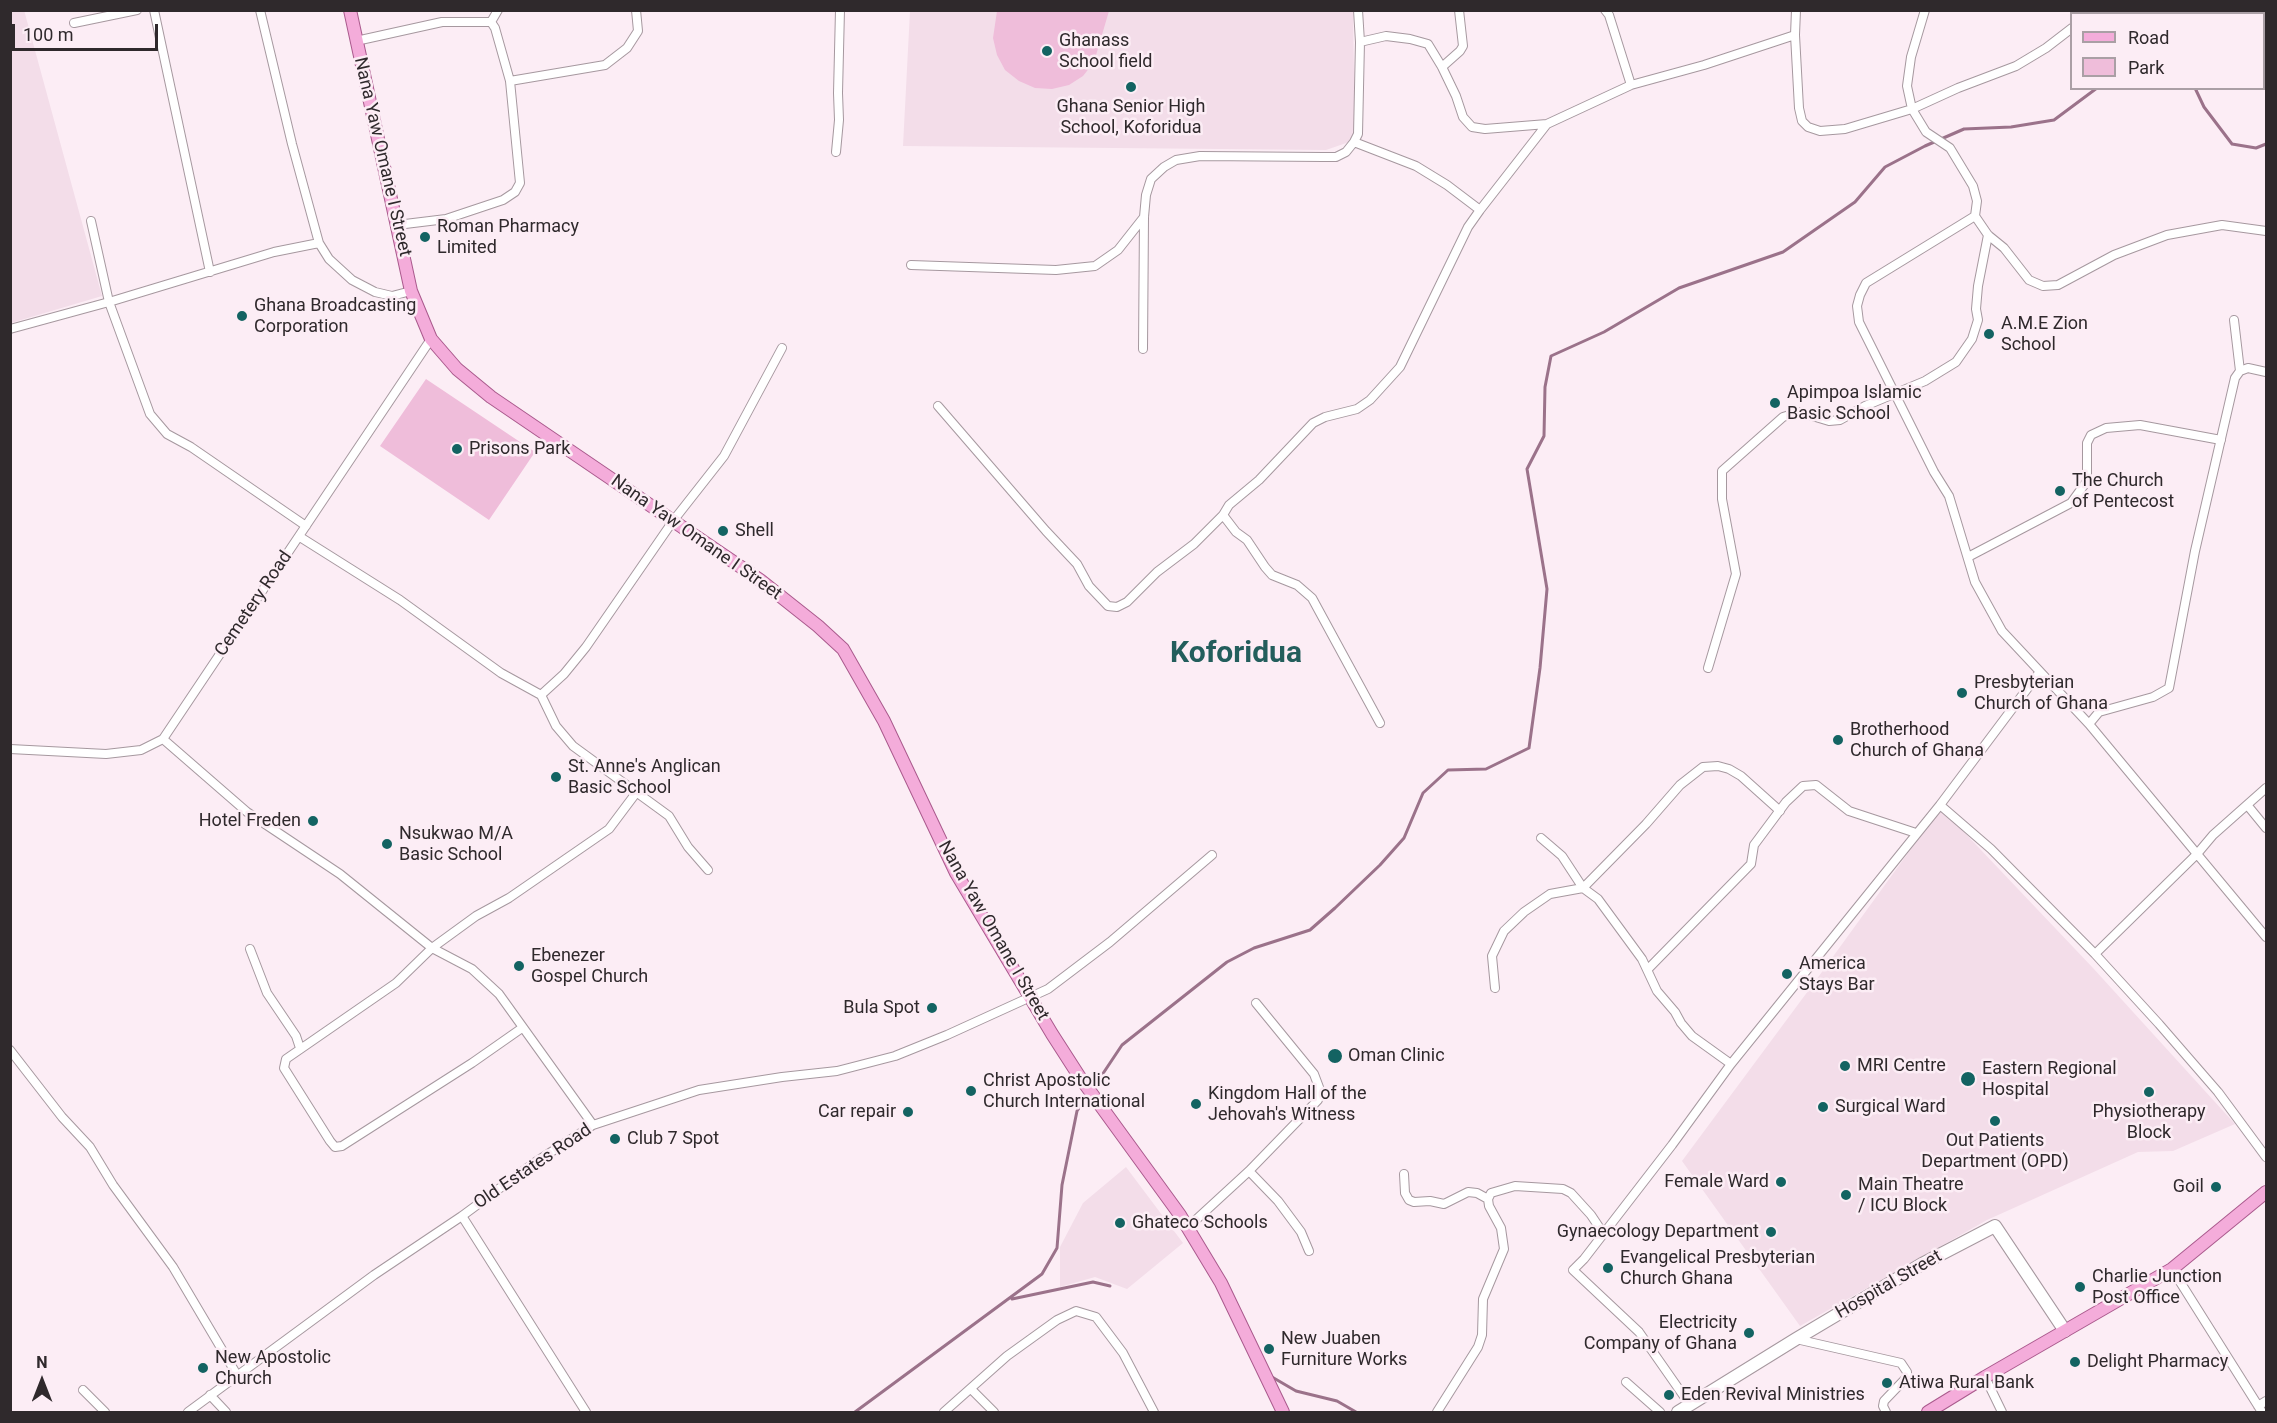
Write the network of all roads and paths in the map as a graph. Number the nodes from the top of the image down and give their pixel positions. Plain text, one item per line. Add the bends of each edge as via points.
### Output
1 (137, 10) edge
2 (154, 10) edge
3 (260, 10) edge
4 (350, 10) edge
5 (498, 10) edge
6 (636, 10) edge
7 (840, 10) edge
8 (1358, 10) edge
9 (1459, 10) edge
10 (1605, 10) edge
11 (1796, 10) edge
12 (1924, 12) edge
13 (491, 22) junction
14 (74, 23) dead end
15 (2070, 30) edge
16 (1795, 35) junction
17 (356, 41) junction
18 (1360, 42) junction
19 (1442, 67) junction
20 (510, 81) junction
21 (1631, 85) junction
22 (1912, 109) junction
23 (1547, 124) junction
24 (1354, 142) junction
25 (836, 152) dead end
26 (1479, 210) junction
27 (1975, 216) junction
28 (1144, 217) junction
29 (91, 220) dead end
30 (397, 225) junction
31 (2266, 231) edge
32 (1988, 235) junction
33 (319, 243) junction
34 (911, 265) dead end
35 (210, 272) junction
36 (411, 291) junction
37 (109, 302) junction
38 (2234, 320) dead end
39 (10, 329) edge
40 (431, 339) junction
41 (782, 348) dead end
42 (1143, 350) dead end
43 (2240, 371) junction
44 (2266, 372) edge
45 (1895, 394) junction
46 (938, 406) dead end
47 (2221, 440) junction
48 (1223, 516) junction
49 (673, 521) junction
50 (306, 526) junction
51 (300, 537) junction
52 (1968, 557) junction
53 (1708, 668) dead end
54 (2039, 673) junction
55 (542, 695) junction
56 (1380, 723) dead end
57 (2089, 724) junction
58 (163, 739) junction
59 (10, 749) edge
60 (2266, 788) edge
61 (636, 793) junction
62 (1940, 804) junction
63 (2248, 806) junction
64 (1780, 811) junction
65 (2266, 828) edge
66 (1916, 833) junction
67 (1541, 838) dead end
68 (2197, 854) junction
69 (1212, 855) dead end
70 (708, 870) dead end
71 (1583, 888) junction
72 (2266, 937) edge
73 (432, 948) junction
74 (250, 949) dead end
75 (2095, 954) junction
76 (1648, 969) junction
77 (1495, 988) dead end
78 (1029, 997) junction
79 (1256, 1003) dead end
80 (522, 1028) junction
81 (300, 1048) junction
82 (10, 1050) edge
83 (1731, 1064) junction
84 (593, 1125) junction
85 (2266, 1157) edge
86 (1249, 1171) junction
87 (1404, 1174) dead end
88 (2266, 1192) edge
89 (1488, 1199) junction
90 (462, 1216) junction
91 (1187, 1228) junction
92 (1603, 1233) junction
93 (1310, 1251) dead end
94 (2172, 1269) junction
95 (2065, 1331) junction
96 (1796, 1339) junction
97 (237, 1375) junction
98 (1985, 1377) junction
99 (1626, 1382) dead end
100 (971, 1389) junction
101 (83, 1390) dead end
102 (210, 1395) junction
103 (2266, 1401) edge
104 (1690, 1405) junction
105 (2260, 1409) edge
106 (105, 1413) edge
107 (188, 1413) edge
108 (226, 1413) edge
109 (586, 1413) edge
110 (944, 1413) edge
111 (994, 1413) edge
112 (1154, 1413) edge
113 (1283, 1413) edge
114 (1437, 1413) edge
115 (1660, 1413) edge
116 (1678, 1413) edge
117 (1886, 1413) edge
118 (1928, 1413) edge
119 (2002, 1413) edge

1 - 14 street
2 - 35 street
3 - 33 street
4 - 17 main road, Nana Yaw Omane I Street
5 - 13 street
6 - 20 street via 638,31 627,48 606,65
7 - 25 street
8 - 18 street
9 - 19 street via 1463,46
10 - 21 street
11 - 16 street
12 - 22 street via 1907,86
13 - 17 street via 442,22
13 - 20 street
15 - 22 street via 2016,66
16 - 21 street
16 - 22 street via 1799,108 1808,127 1820,131 1845,129
17 - 30 main road, Nana Yaw Omane I Street
18 - 19 street via 1386,36 1428,44
18 - 24 street via 1359,123
19 - 23 street via 1462,117 1472,127
20 - 30 street via 520,183 515,192 503,200 446,219
21 - 23 street
22 - 27 street via 1926,132 1950,148 1973,186
23 - 26 street
24 - 26 street via 1416,166
24 - 28 street via 1336,157 1200,156 1176,160 1152,179
26 - 48 street via 1400,367 1357,409 1314,423 1229,505
27 - 32 street
27 - 45 street via 1866,283 1860,295 1859,322
28 - 34 street via 1118,250 1095,266 1056,270
28 - 42 street
29 - 37 street
30 - 36 main road, Nana Yaw Omane I Street
31 - 32 street via 2222,225 2166,235 2114,255 2058,285 2043,286 2029,280 2004,248
32 - 45 street via 1978,286 1978,320 1972,339 1956,362
33 - 35 street
33 - 36 street via 329,259 352,280 375,292 392,296
35 - 37 street
36 - 40 main road, Nana Yaw Omane I Street
37 - 39 street
37 - 50 street via 150,414 159,426
38 - 43 street
40 - 49 main road, Nana Yaw Omane I Street via 457,369 491,397
40 - 50 street, Cemetery Road
41 - 49 street via 724,456
43 - 44 street via 2247,368
43 - 47 street
45 - 52 street via 1949,496
45 - 53 street via 1840,420 1829,421 1799,412 1784,417 1722,471 1722,499 1736,574
46 - 48 street via 1077,564 1089,586 1108,606 1127,602
47 - 52 street via 2140,425 2106,428 2091,435 2087,443 2087,480 2070,503
47 - 57 street via 2169,688 2153,697 2099,712
48 - 56 street via 1247,540 1272,575 1297,585 1312,598
49 - 55 street via 586,647
49 - 78 main road, Nana Yaw Omane I Street via 760,580 843,649 884,721 956,873
50 - 51 street, Cemetery Road
51 - 55 street via 400,600 501,673
51 - 58 street, Cemetery Road
52 - 54 street via 1976,582 2002,631
54 - 57 street
54 - 62 street
55 - 61 street via 556,726 573,746
57 - 68 street
58 - 59 street via 141,750 106,754
58 - 73 street via 247,812 340,874
60 - 63 street
61 - 70 street via 669,816
61 - 73 street via 609,829
62 - 66 street
62 - 75 street via 1991,849
63 - 65 street
63 - 68 street
64 - 66 street via 1803,786 1816,785 1848,811
64 - 71 street via 1730,769 1718,765 1703,767
64 - 76 street via 1754,845 1751,864
66 - 83 street
67 - 71 street via 1562,856
68 - 72 street
68 - 75 street
69 - 78 street, Old Estates Road via 1110,942 1048,989
71 - 76 street via 1598,899
71 - 77 street via 1550,894 1504,931 1492,956
73 - 80 street via 472,969 499,994
73 - 81 street via 396,983
74 - 81 street via 267,993
75 - 85 street via 2211,1084
76 - 83 street via 1657,991 1686,1030
78 - 84 street, Old Estates Road via 896,1056 837,1071 699,1090
78 - 91 main road, Nana Yaw Omane I Street via 1079,1076
79 - 86 street via 1314,1074 1320,1090 1311,1108
80 - 81 street via 407,1105 335,1147 284,1068 286,1059
80 - 84 street
82 - 97 street via 90,1147 173,1267
83 - 92 street
84 - 90 street, Old Estates Road
86 - 91 street
86 - 93 street via 1278,1201
87 - 89 street via 1406,1193 1414,1202 1444,1204 1468,1192
88 - 94 main road
89 - 92 street via 1491,1193 1515,1186 1563,1189 1592,1215
89 - 114 street via 1501,1228 1504,1249 1483,1299 1478,1347
90 - 97 street, Old Estates Road
90 - 109 street
91 - 113 main road via 1221,1283
92 - 104 street via 1573,1270 1639,1332
94 - 95 main road
94 - 105 street
95 - 96 street, Hospital Street via 1995,1226 1922,1264
95 - 98 main road
96 - 104 street, Hospital Street
96 - 117 street via 1901,1363 1907,1377 1884,1401
97 - 102 street, Old Estates Road
98 - 118 main road
98 - 119 street
99 - 115 street
100 - 110 street
100 - 111 street
100 - 112 street via 1007,1356 1076,1311 1096,1317 1123,1353
101 - 106 street
102 - 107 street, Old Estates Road
102 - 108 street
103 - 105 street
104 - 116 street, Hospital Street

